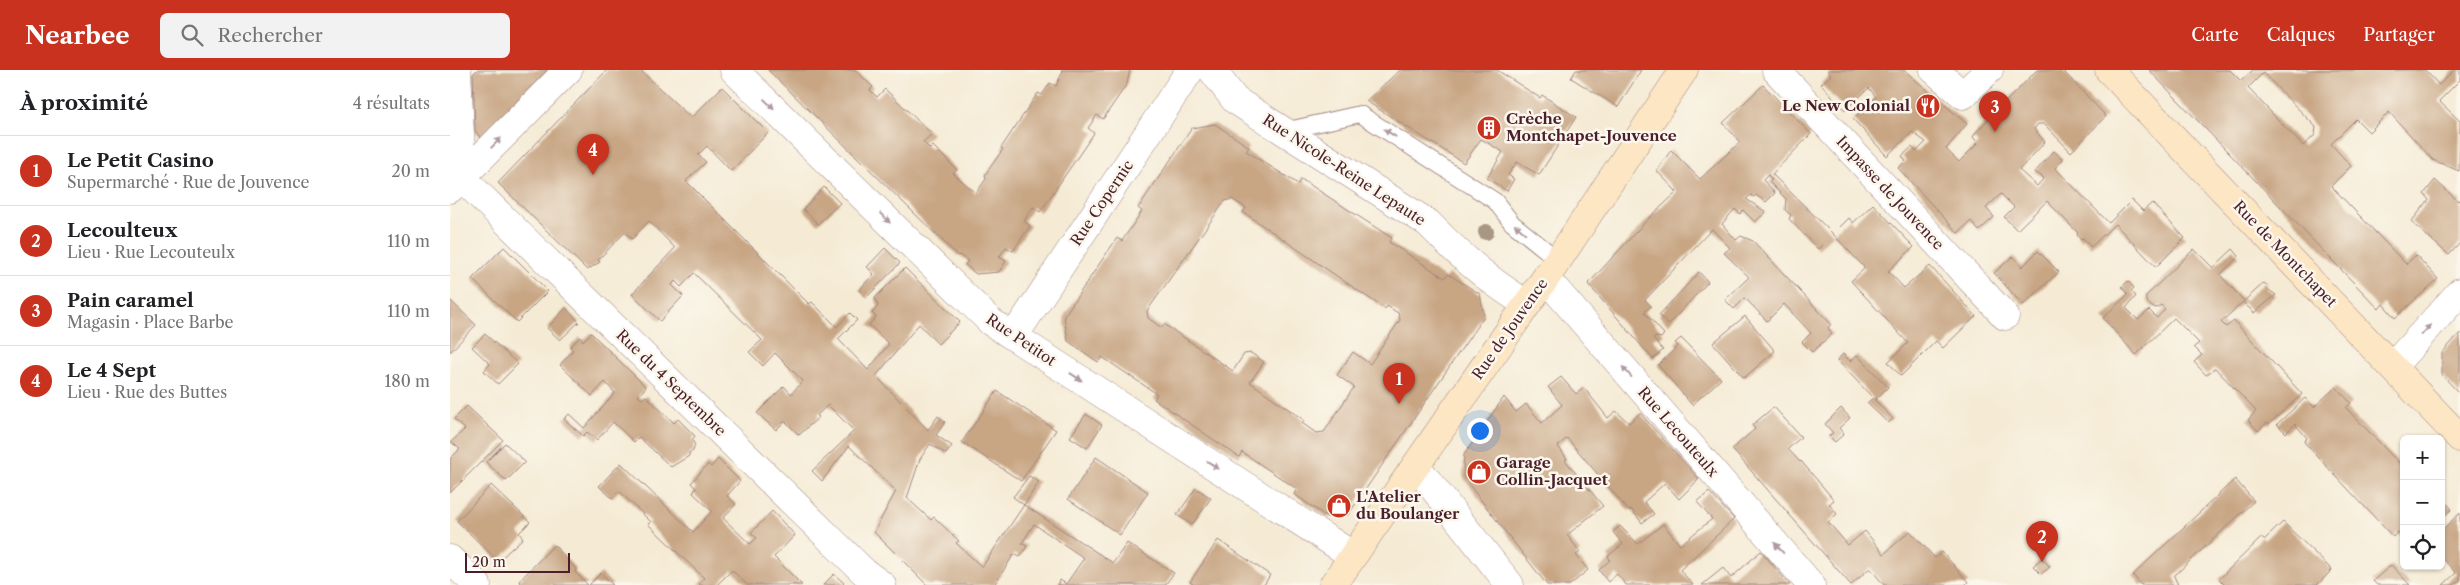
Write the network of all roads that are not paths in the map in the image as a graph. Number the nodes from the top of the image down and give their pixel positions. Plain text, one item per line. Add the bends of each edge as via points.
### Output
1 (457, 70) edge
2 (568, 70) edge
3 (734, 70) edge
4 (1190, 70) edge
5 (1212, 70) edge
6 (1684, 70) edge
7 (1776, 70) edge
8 (1934, 70) edge
9 (1989, 70) edge
10 (2109, 70) edge
11 (1284, 131) junction
12 (456, 183) edge
13 (1558, 260) junction
14 (2460, 292) edge
15 (1534, 294) junction
16 (2005, 316) dead end
17 (1014, 336) junction
18 (2393, 366) junction
19 (2460, 438) edge
20 (1416, 466) junction
21 (1352, 556) junction
22 (450, 559) edge
23 (477, 585) edge
24 (882, 585) edge
25 (1332, 585) edge
26 (1510, 585) edge
27 (1811, 585) edge

1 - 12 street
12 -> 2 street
3 -> 17 street, Rue Petitot via 991,322
4 - 17 street, Rue Copernic
5 - 11 street, Rue Nicole-Reine Lepaute via 1235,100
6 - 13 street, Rue de Jouvence
7 - 16 street, Impasse de Jouvence
8 - 9 street via 1963,95
10 - 18 street, Rue de Montchapet
13 -> 11 lane via 1512,223 1495,201 1360,114
11 - 15 street, Rue Nicole-Reine Lepaute via 1428,223 1448,244 1511,295
12 - 24 street, Rue du 4 Septembre via 857,565
13 - 15 street, Rue de Jouvence
18 -> 14 street
15 - 20 street, Rue de Jouvence
27 -> 15 street, Rue Lecouteulx via 1556,290
17 -> 21 street, Rue Petitot
18 - 19 street, Rue de Montchapet
20 - 21 street, Rue de Jouvence
20 - 26 street
21 - 25 street, Rue de Jouvence
22 - 23 street

